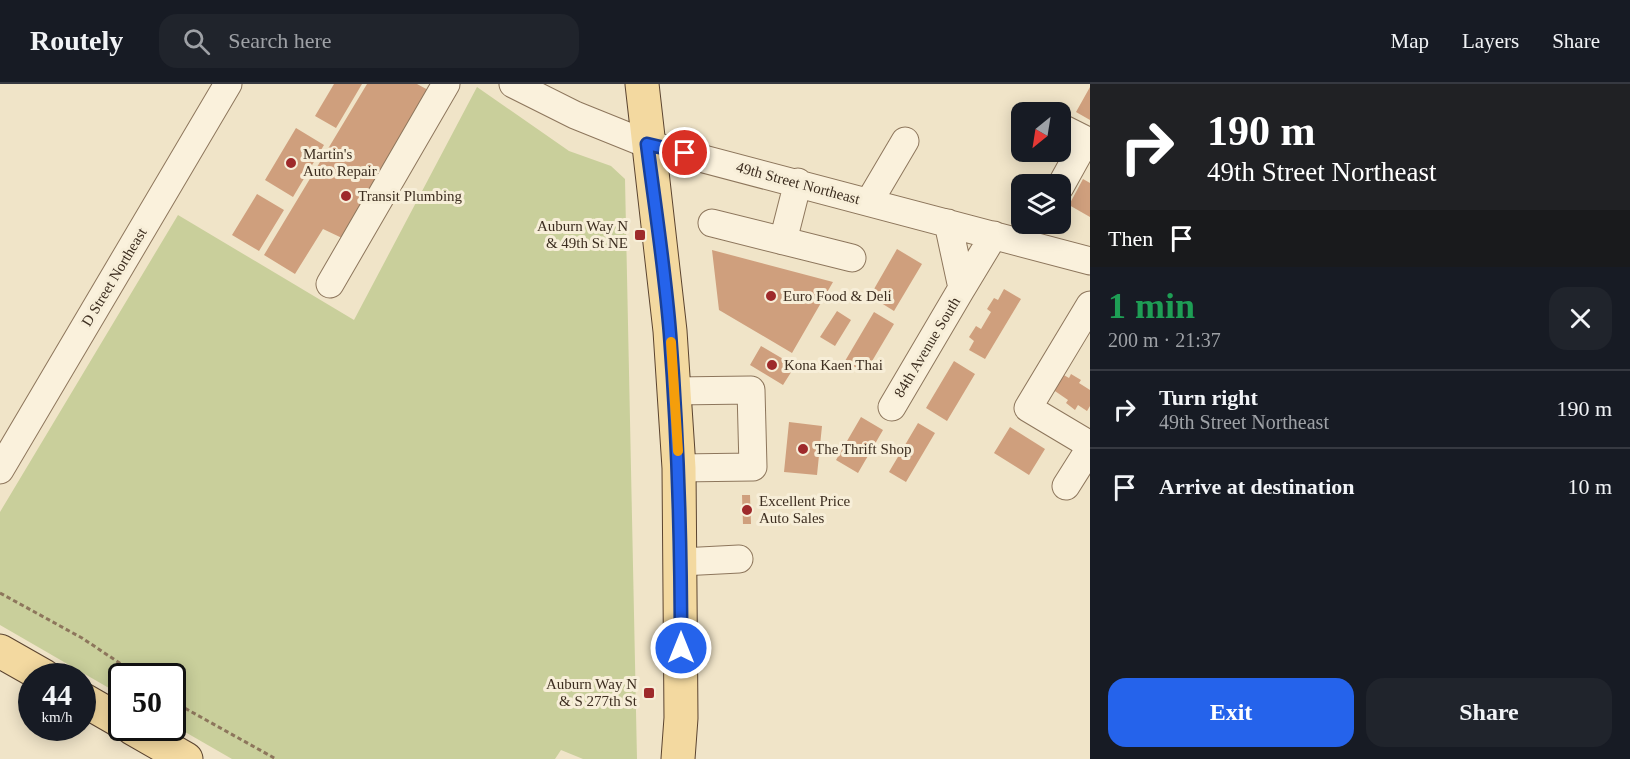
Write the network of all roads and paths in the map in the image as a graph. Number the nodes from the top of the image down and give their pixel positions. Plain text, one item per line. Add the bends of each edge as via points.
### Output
1 (228, 84) edge
2 (446, 84) edge
3 (513, 84) edge
4 (642, 84) edge
5 (1071, 132) edge
6 (905, 141) dead end
7 (647, 144) junction
8 (1067, 174) edge
9 (798, 182) junction
10 (869, 202) junction
11 (712, 223) dead end
12 (948, 223) junction
13 (1035, 234) edge
14 (994, 235) junction
15 (783, 241) junction
16 (852, 258) dead end
17 (1090, 261) edge
18 (330, 284) dead end
19 (962, 288) junction
20 (1090, 305) edge
21 (674, 392) junction
22 (892, 407) dead end
23 (1090, 446) edge
24 (679, 468) junction
25 (0, 470) edge
26 (1066, 486) dead end
27 (739, 559) dead end
28 (681, 562) junction
29 (0, 592) edge
30 (0, 651) edge
31 (21, 663) edge
32 (120, 663) edge
33 (186, 709) edge
34 (155, 741) edge
35 (186, 759) edge
36 (276, 759) edge
37 (678, 759) edge

1 - 25 street, D Street Northeast
2 - 18 street
3 - 7 street, 49th Street Northeast via 575,116
4 - 7 main road
5 - 8 street via 1086,140
6 - 10 street
7 - 9 street, 49th Street Northeast
7 - 21 main road
9 - 10 street, 49th Street Northeast
9 - 15 street
10 - 12 street, 49th Street Northeast
11 - 15 street
12 - 14 street, 49th Street Northeast
12 - 19 street, 84th Avenue South
13 - 14 street, 49th Street Northeast
13 - 17 street, 49th Street Northeast
14 - 19 street, 84th Avenue South
15 - 16 street
19 - 22 street, 84th Avenue South
20 - 23 street via 1028,408
21 - 24 main road
21 - 24 street via 751,390 753,466
23 - 26 street
24 - 28 main road
27 - 28 street
28 - 37 main road
29 - 32 path
30 - 31 main road
33 - 36 path
34 - 35 main road

